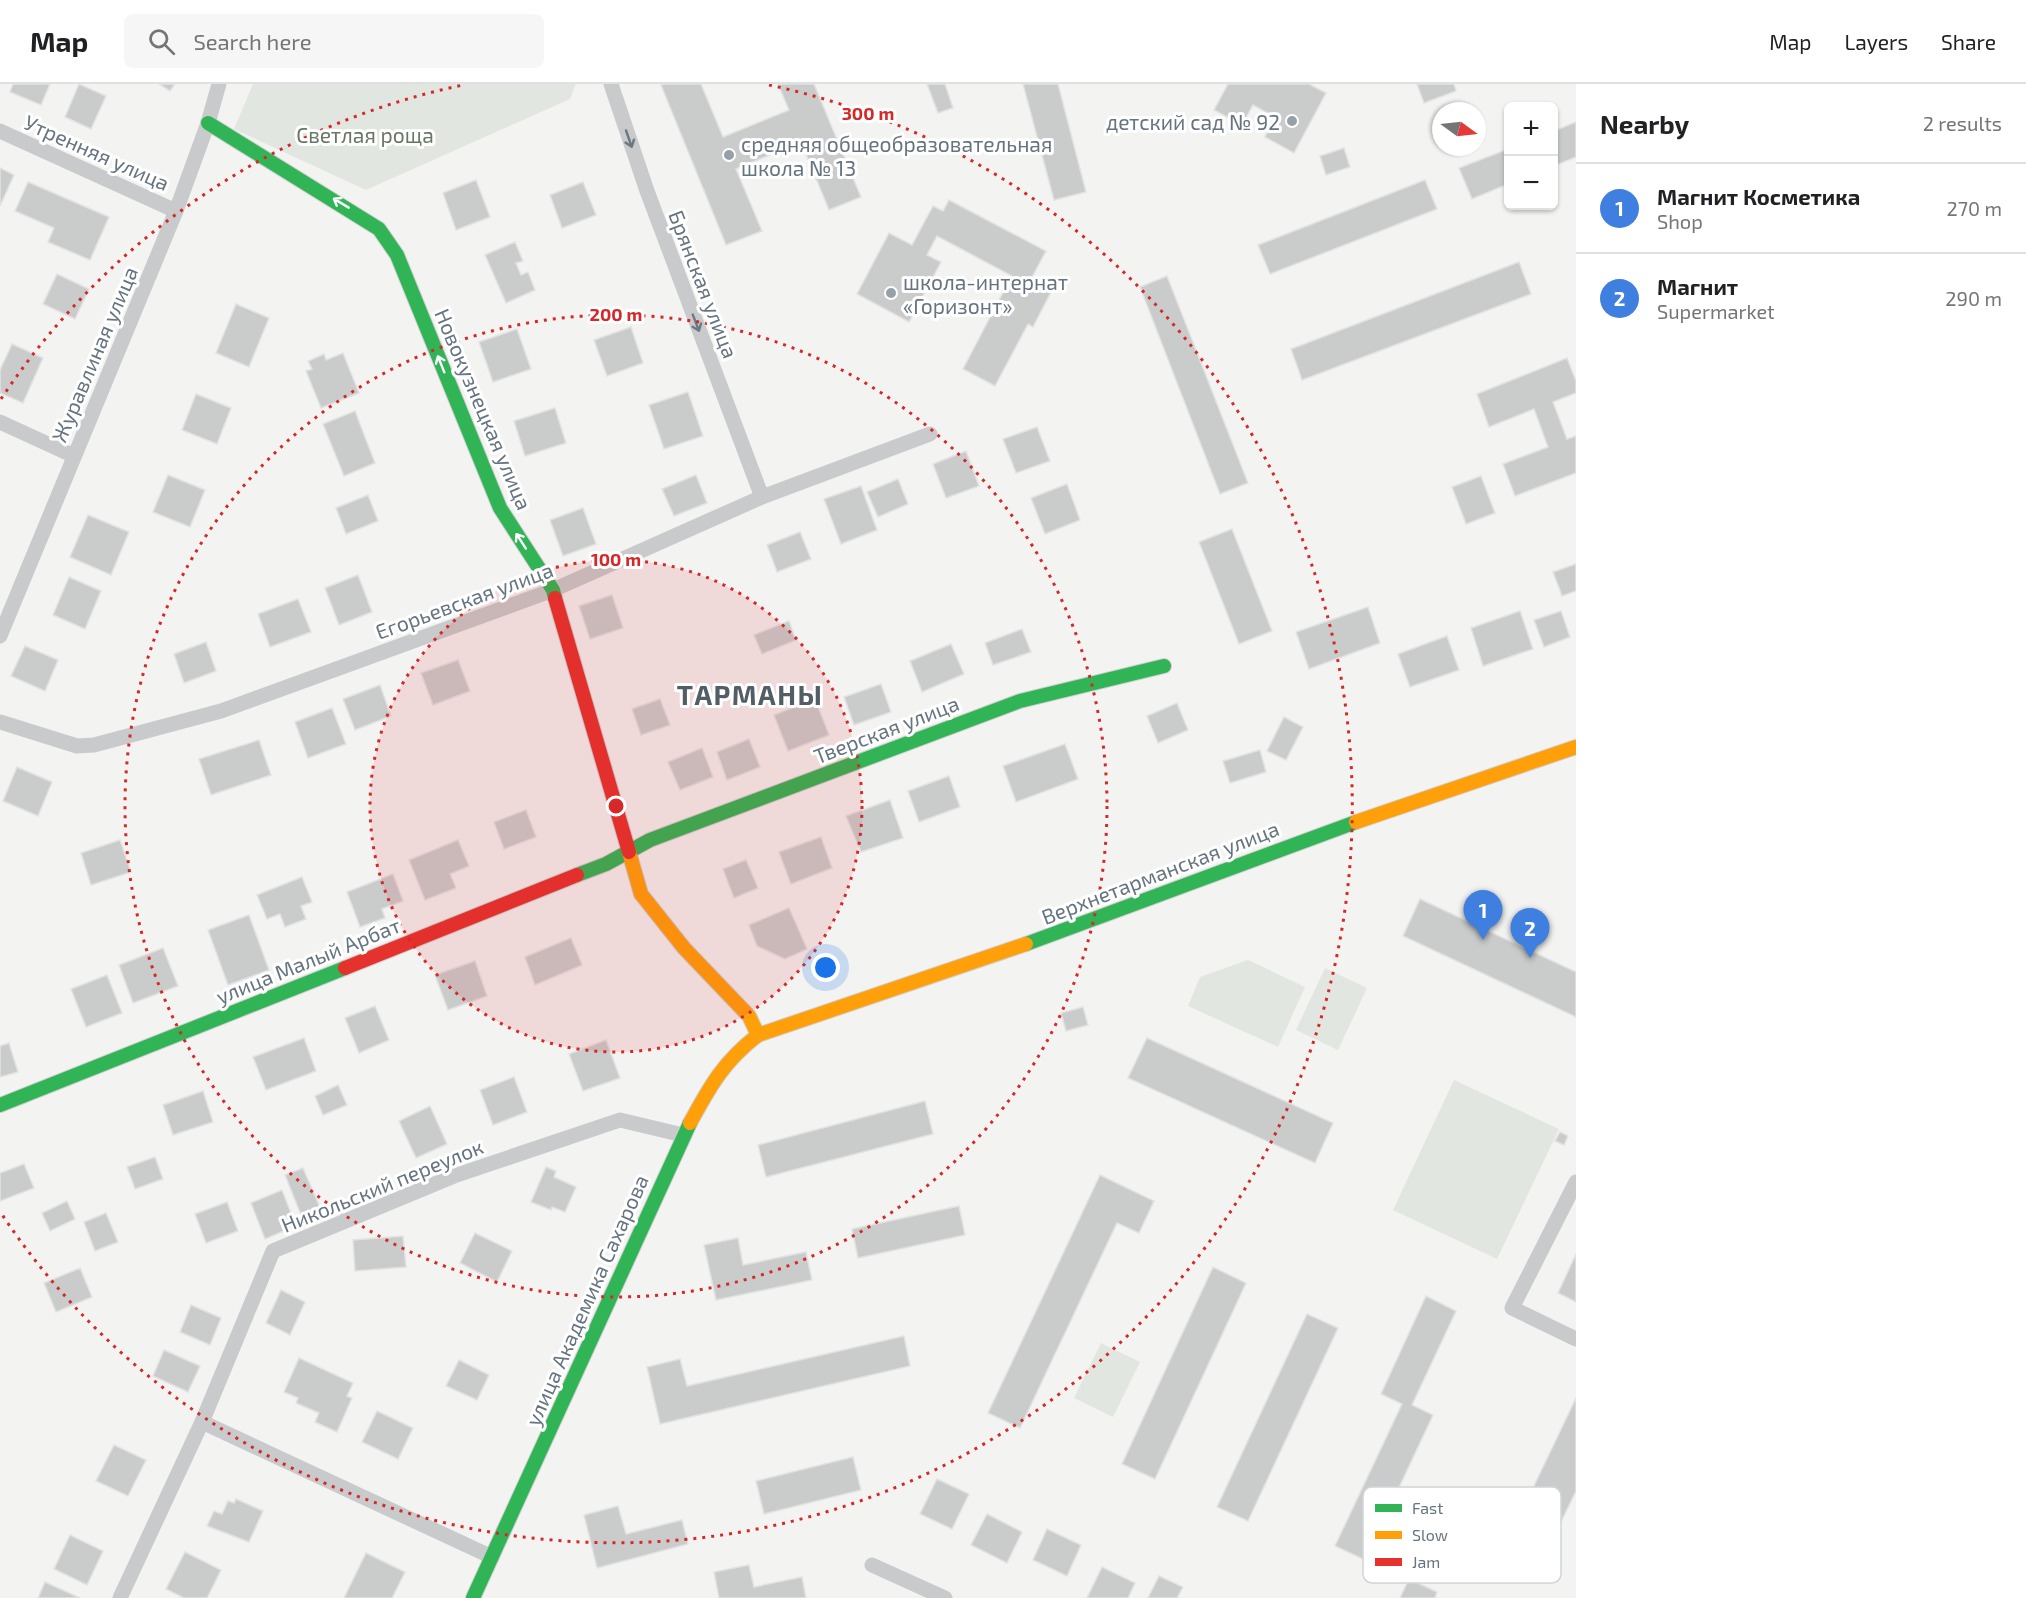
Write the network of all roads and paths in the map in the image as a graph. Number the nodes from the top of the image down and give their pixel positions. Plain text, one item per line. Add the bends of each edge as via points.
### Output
1 (219, 84) edge
2 (611, 84) edge
3 (208, 123) junction
4 (0, 131) edge
5 (176, 211) junction
6 (0, 422) edge
7 (930, 434) dead end
8 (74, 456) junction
9 (762, 496) junction
10 (553, 590) junction
11 (0, 636) edge
12 (1164, 666) dead end
13 (0, 722) edge
14 (1576, 747) edge
15 (628, 850) junction
16 (758, 1035) junction
17 (0, 1105) edge
18 (683, 1135) junction
19 (1576, 1182) edge
20 (1576, 1339) edge
21 (202, 1422) junction
22 (492, 1557) junction
23 (872, 1565) dead end
24 (120, 1598) edge
25 (473, 1598) edge
26 (945, 1598) edge

1 - 3 street, Журавлиная улица
2 -> 9 street, Брянская улица via 646,191
3 - 5 street, Журавлиная улица
10 -> 3 street, Новокузнецкая улица via 500,508 397,255 379,229
4 - 5 street, Утренняя улица
5 - 8 street, Журавлиная улица
6 - 8 street
7 - 9 street, Егорьевская улица
8 - 11 street, Журавлиная улица
9 - 10 street, Егорьевская улица
10 - 13 street, Егорьевская улица via 221,711 94,745 77,746
10 - 15 street, Новокузнецкая улица
12 - 15 street, Тверская улица via 1020,701
14 - 16 street, Верхнетарманская улица via 1301,841 1071,929
15 - 16 street, Новокузнецкая улица via 640,894 684,948 749,1016
15 - 17 street, улица Малый Арбат via 606,864
16 - 18 street, улица Академика Сахарова via 735,1053 715,1077
18 - 21 street, Никольский переулок via 620,1120 454,1176 273,1251
18 - 22 street, улица Академика Сахарова
19 - 20 street via 1512,1308
21 - 22 street
21 - 24 street, Никольский переулок
22 - 25 street, улица Академика Сахарова
23 - 26 street

